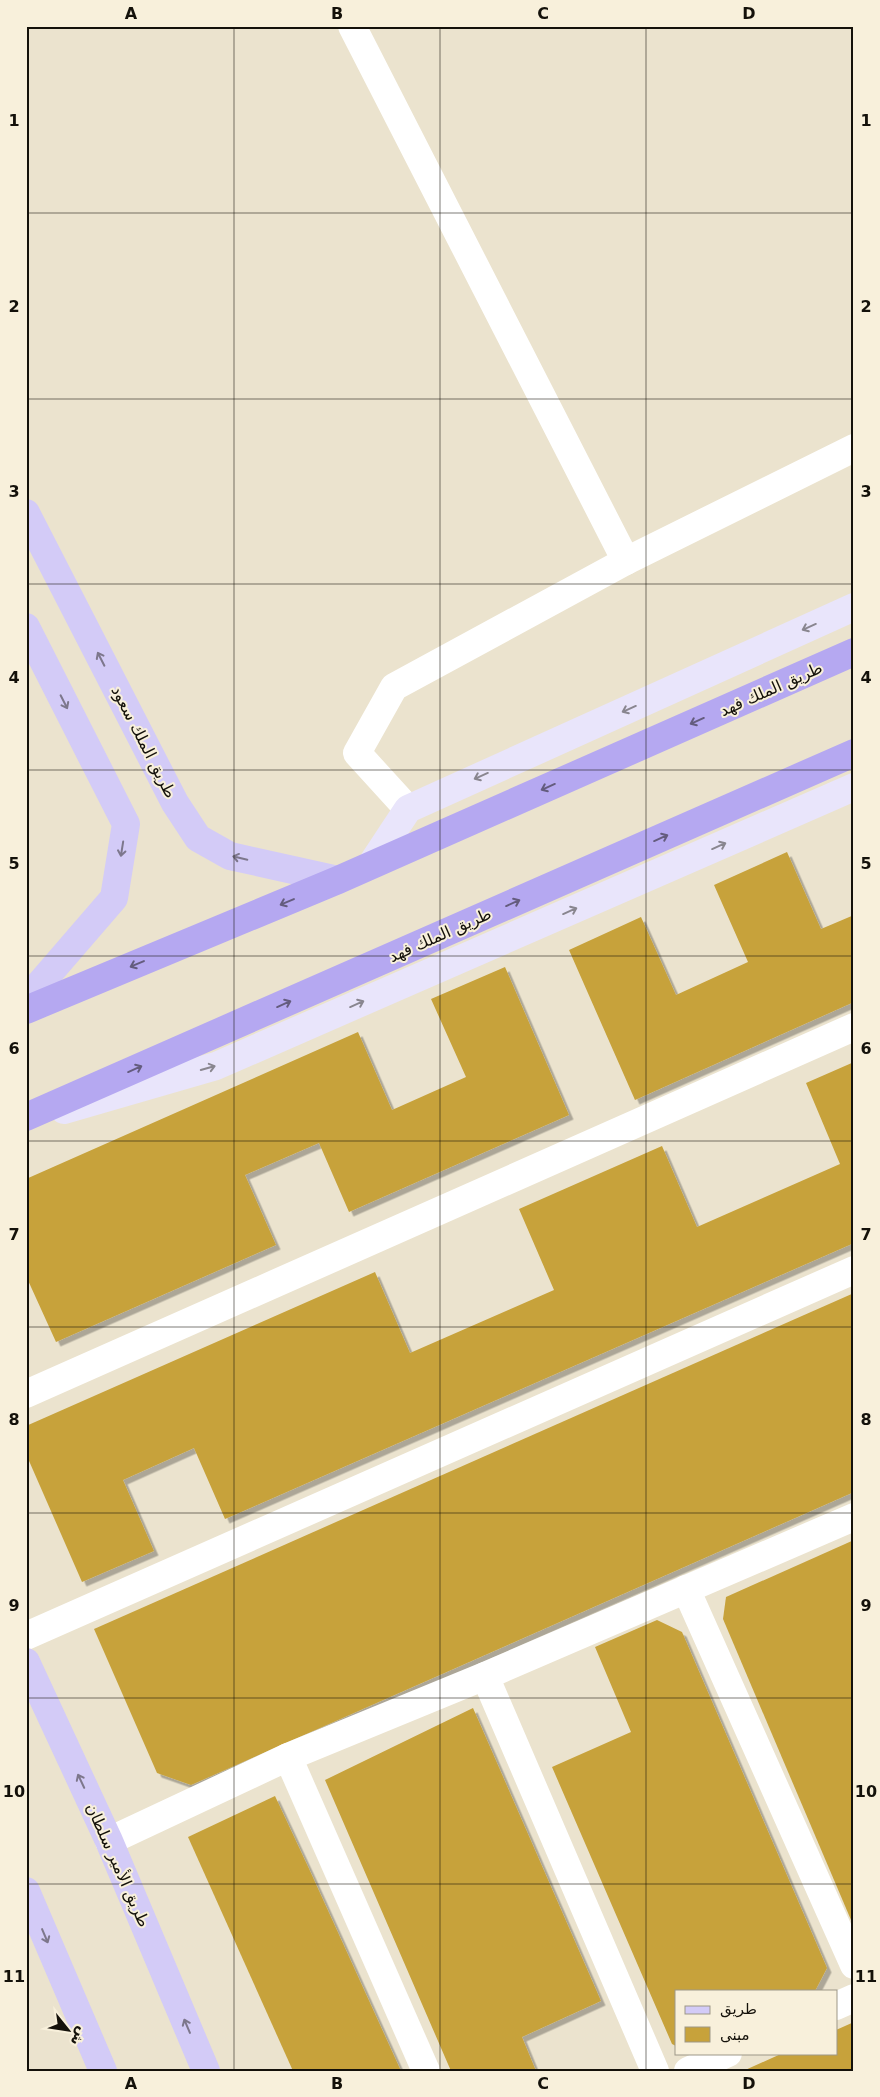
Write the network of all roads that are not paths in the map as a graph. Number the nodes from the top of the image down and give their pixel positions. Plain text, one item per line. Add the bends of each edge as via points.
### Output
1 (352, 26) edge
2 (854, 448) edge
3 (26, 513) edge
4 (626, 562) junction
5 (854, 607) edge
6 (26, 628) edge
7 (854, 652) edge
8 (854, 753) edge
9 (854, 787) edge
10 (408, 809) junction
11 (371, 865) junction
12 (338, 880) junction
13 (26, 1000) edge
14 (26, 1010) edge
15 (854, 1027) edge
16 (26, 1119) edge
17 (854, 1270) edge
18 (26, 1394) edge
19 (854, 1517) edge
20 (686, 1589) junction
21 (26, 1636) edge
22 (26, 1662) edge
23 (485, 1676) junction
24 (288, 1757) junction
25 (109, 1841) junction
26 (26, 1891) edge
27 (854, 1965) edge
28 (854, 1998) edge
29 (838, 2005) edge
30 (726, 2054) edge
31 (103, 2071) edge
32 (206, 2071) edge
33 (426, 2071) edge
34 (655, 2071) edge
35 (688, 2071) edge

1 - 4 street
2 - 4 street
12 -> 3 main road, طريق الملك سعود via 230,856 198,838 175,803
4 - 10 street via 394,687 357,753
5 -> 10 street
6 -> 13 main road via 126,824 114,898
7 -> 11 highway, طريق الملك فهد
16 -> 8 highway, طريق الملك فهد
16 -> 9 street via 216,1066
10 - 11 street
11 - 12 highway, طريق الملك فهد
12 -> 14 highway, طريق الملك فهد
15 - 18 street
17 - 21 street
19 - 20 street
20 - 23 street
20 - 27 street
25 -> 22 main road, طريق الأمير سلطان
23 - 24 street
23 - 34 street
24 - 25 street
24 - 33 street
32 -> 25 main road, طريق الأمير سلطان
26 -> 31 main road
28 - 29 street
30 - 35 street

